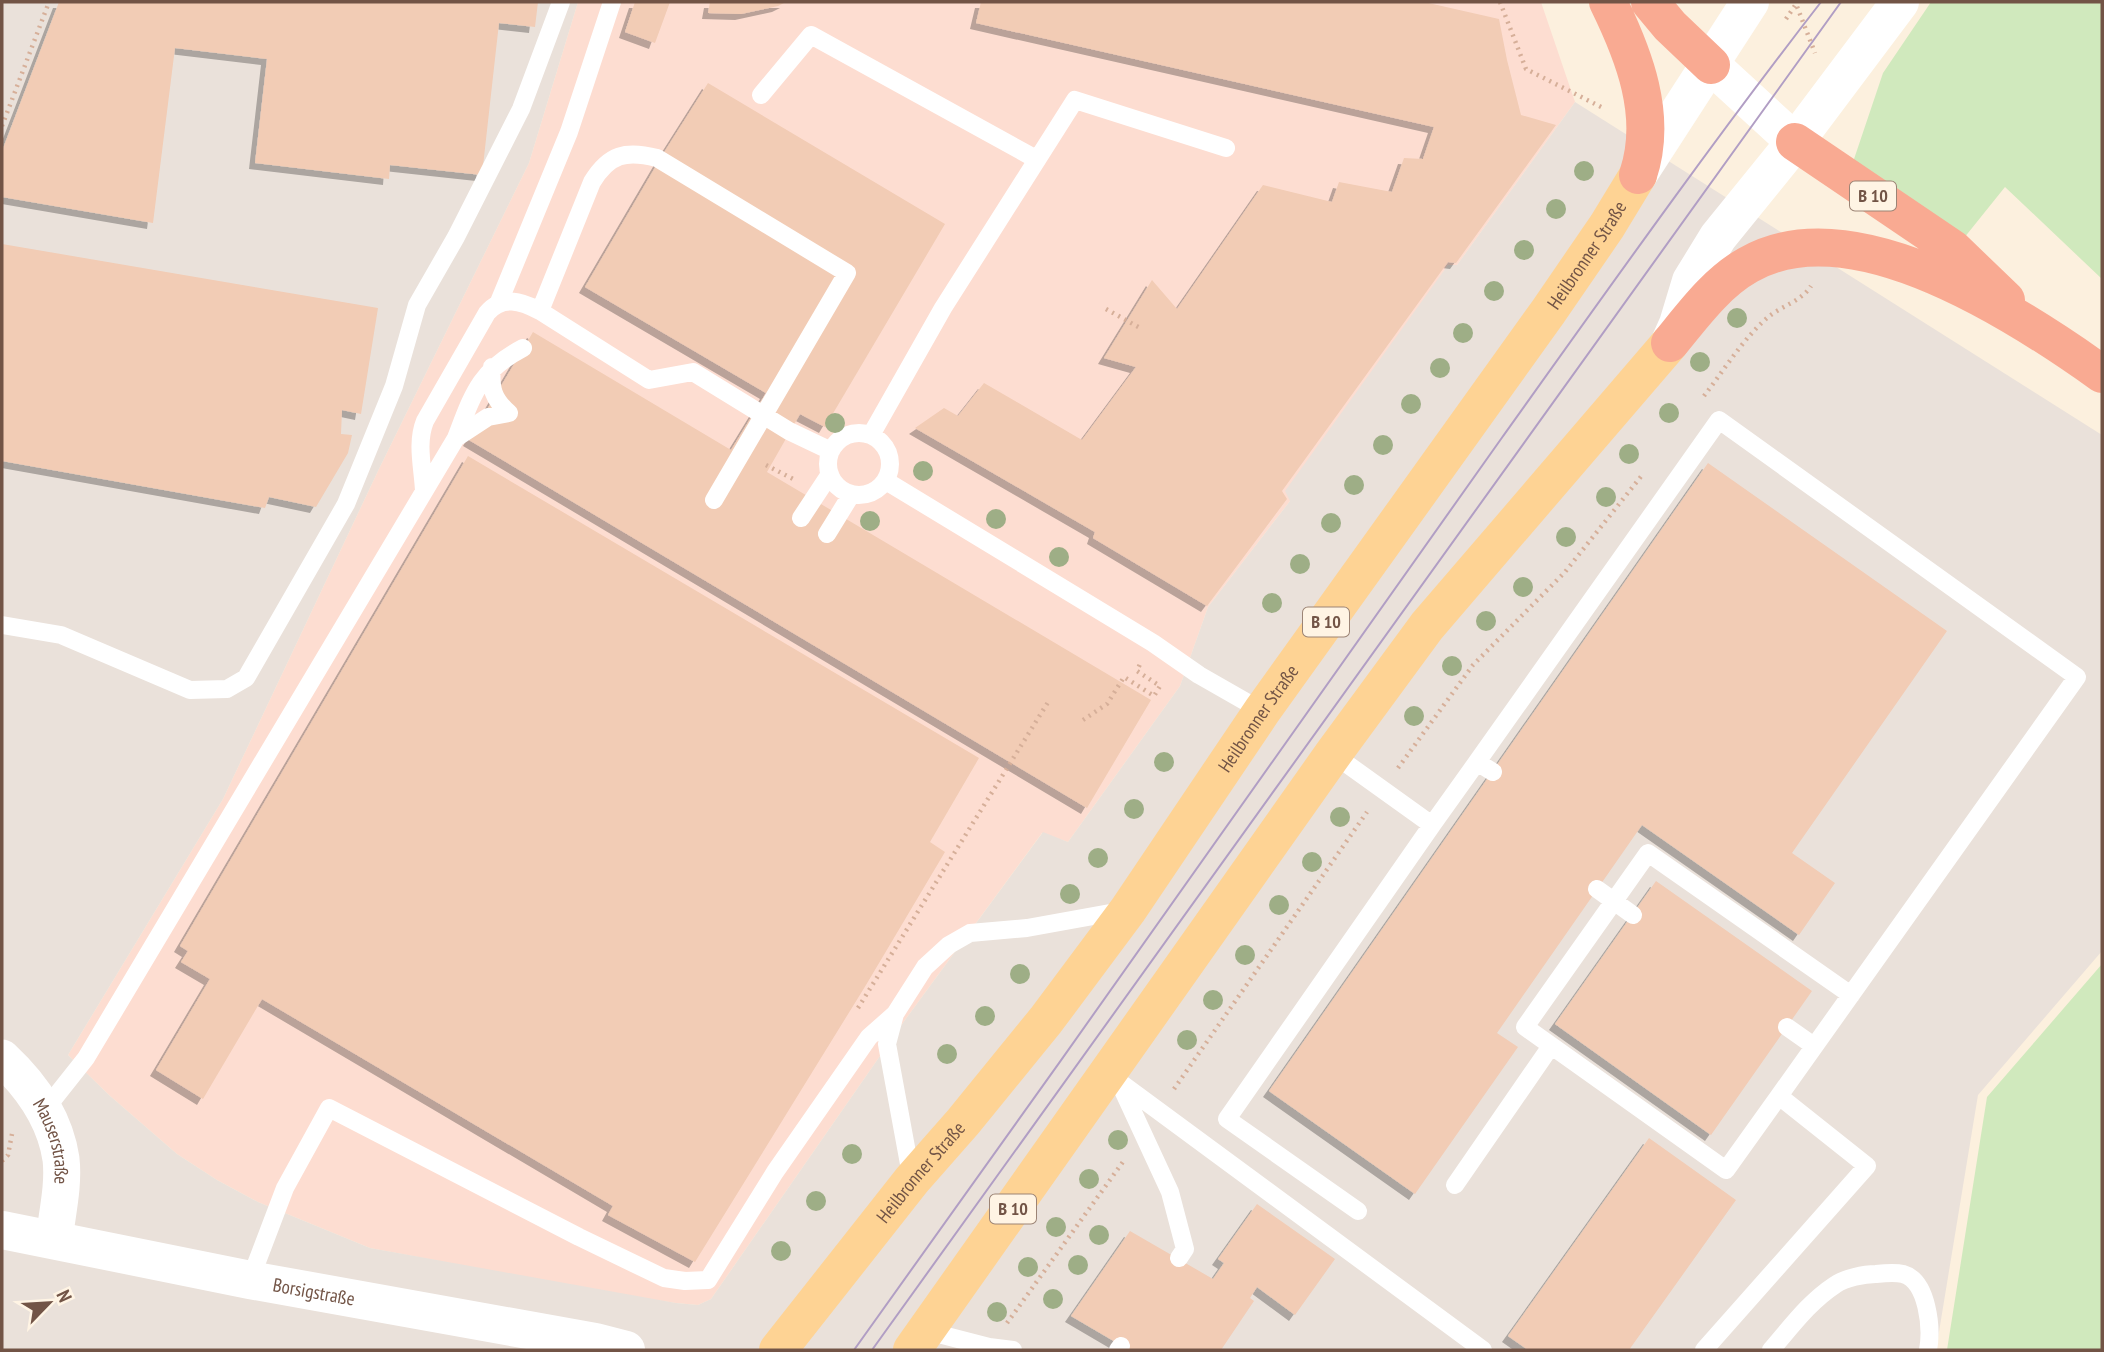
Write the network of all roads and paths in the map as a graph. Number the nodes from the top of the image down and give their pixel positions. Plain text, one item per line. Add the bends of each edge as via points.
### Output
1 (49, 2) edge
2 (561, 2) edge
3 (612, 2) edge
4 (1500, 2) edge
5 (1608, 2) edge
6 (1650, 2) edge
7 (1900, 2) edge
8 (1797, 3) edge
9 (1748, 5) edge
10 (1859, 57) junction
11 (1711, 65) junction
12 (761, 95) dead end
13 (1610, 111) dead end
14 (2, 126) edge
15 (1795, 142) junction
16 (1226, 148) dead end
17 (1036, 159) junction
18 (1638, 175) junction
19 (1941, 262) junction
20 (499, 302) junction
21 (1106, 309) dead end
22 (540, 311) junction
23 (1140, 328) dead end
24 (1670, 343) junction
25 (523, 348) dead end
26 (492, 368) junction
27 (2102, 374) edge
28 (872, 435) junction
29 (456, 438) junction
30 (831, 450) junction
31 (767, 464) dead end
32 (830, 474) junction
33 (794, 480) dead end
34 (886, 481) junction
35 (424, 491) junction
36 (851, 495) junction
37 (714, 500) dead end
38 (801, 518) dead end
39 (827, 534) dead end
40 (2, 625) edge
41 (1137, 671) dead end
42 (1050, 699) dead end
43 (1262, 711) junction
44 (1083, 720) dead end
45 (1333, 754) junction
46 (1477, 761) junction
47 (1493, 772) dead end
48 (1432, 825) junction
49 (1597, 889) dead end
50 (1615, 900) junction
51 (1128, 910) junction
52 (1851, 995) junction
53 (895, 1014) junction
54 (852, 1017) dead end
55 (1787, 1027) dead end
56 (1551, 1046) junction
57 (1814, 1046) junction
58 (2, 1058) edge
59 (1115, 1075) junction
60 (1779, 1096) junction
61 (44, 1111) junction
62 (12, 1131) dead end
63 (2, 1161) edge
64 (912, 1180) junction
65 (1455, 1185) dead end
66 (1357, 1211) dead end
67 (2, 1230) edge
68 (54, 1240) junction
69 (1179, 1258) dead end
70 (250, 1280) junction
71 (439, 1314) junction
72 (920, 1341) edge
73 (489, 1350) edge
74 (626, 1350) edge
75 (778, 1350) edge
76 (1013, 1350) edge
77 (1483, 1350) edge
78 (1704, 1350) edge
79 (1771, 1350) edge
80 (1928, 1350) edge

1 - 14 path
2 - 40 lane via 521,109 417,305 394,386 346,504 246,678 227,689 190,690 61,635
3 - 20 lane via 569,132
4 - 13 path via 1526,69
5 - 18 highway, B 10 via 1633,61 1645,111 1645,149
6 - 11 highway
7 - 10 main road
8 - 9 path via 1777,31
8 - 10 path via 1821,61 1836,40
9 - 11 main road, Heilbronner Straße
10 - 15 main road
11 - 15 main road
11 - 18 main road, Heilbronner Straße
12 - 17 lane via 811,35
15 - 19 highway, B 10
15 - 24 main road via 1701,262
16 - 17 lane via 1075,100
17 - 28 lane via 943,308
18 - 43 main road, Heilbronner Straße / B 10 via 1548,312
19 - 24 highway, B 10 via 1840,247 1793,249 1750,263 1734,274
19 - 27 highway, B 10 via 1975,295 2033,326
20 - 22 lane via 523,302
20 - 35 lane via 487,313 421,431
21 - 23 path
22 - 30 lane via 649,380 694,372 789,431
22 - 37 lane via 592,182 602,166 617,156 657,158 847,273
24 - 45 main road, B 10 via 1427,626
25 - 26 lane
26 - 29 lane via 474,391
26 - 29 lane via 493,395 509,413 488,417
28 - 30 lane via 848,434
28 - 34 lane via 886,447 891,464
29 - 35 lane
30 - 32 lane
31 - 33 path
32 - 36 lane via 842,491
32 - 38 lane
34 - 36 lane via 871,494
34 - 43 lane
35 - 61 lane via 86,1058
36 - 39 lane
41 - 44 path via 1160,685 1154,695 1124,677 1107,704
42 - 54 path
43 - 51 main road, Heilbronner Straße / B 10
45 - 48 lane
45 - 59 main road, B 10
46 - 47 lane
46 - 48 lane
46 - 52 lane via 1719,420 2077,677
48 - 66 lane via 1227,1119
49 - 50 lane via 1633,915
50 - 52 lane via 1648,853
50 - 56 lane via 1525,1027
51 - 53 lane via 970,933 925,967
51 - 64 main road, Heilbronner Straße / B 10 via 1038,1030
52 - 57 lane
53 - 64 lane via 887,1044
53 - 70 lane via 869,1037 775,1172 708,1280 664,1278 329,1108 285,1188
55 - 57 lane
56 - 60 lane via 1726,1170
56 - 65 lane
57 - 60 lane
58 - 61 street, Mauserstraße via 27,1081
59 - 69 lane via 1170,1192 1185,1248
59 - 72 main road, B 10
59 - 77 lane
60 - 78 lane via 1867,1166
61 - 68 street, Mauserstraße via 61,1159
62 - 63 path via 8,1155
64 - 75 main road, Heilbronner Straße / B 10
67 - 68 main road, Borsigstraße
68 - 70 main road, Borsigstraße
70 - 71 main road, Borsigstraße
71 - 73 main road
71 - 74 main road, Borsigstraße
72 - 76 lane
79 - 80 lane via 1814,1300 1838,1283 1895,1273 1915,1281 1928,1308

